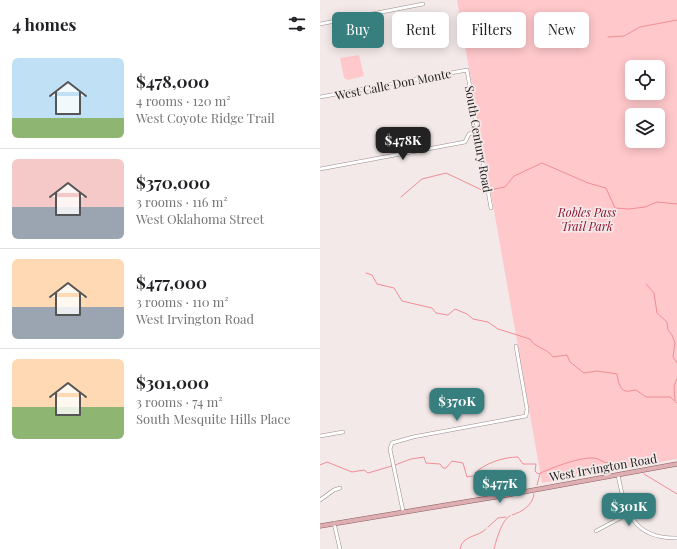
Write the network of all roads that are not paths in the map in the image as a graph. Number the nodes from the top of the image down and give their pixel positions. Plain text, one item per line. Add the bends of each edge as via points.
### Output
1 (423, 4) dead end
2 (320, 24) edge
3 (467, 70) joint
4 (320, 97) edge
5 (478, 131) junction
6 (320, 169) edge
7 (491, 208) dead end
8 (516, 346) dead end
9 (343, 432) dead end
10 (320, 436) edge
11 (677, 464) edge
12 (618, 475) junction
13 (340, 488) dead end
14 (320, 500) edge
15 (403, 511) junction
16 (628, 514) junction
17 (334, 523) junction
18 (320, 526) edge
19 (596, 531) dead end
20 (677, 538) edge
21 (340, 549) edge

1 - 2 street
3 - 4 street, West Calle Don Monte
3 - 5 street, South Century Road
5 - 6 street via 469,134 465,142
5 - 7 street, South Century Road
8 - 15 street via 526,416 392,443 390,449
9 - 10 street
11 - 12 main road, West Irvington Road
12 - 15 main road, West Irvington Road
12 - 16 street via 622,499
13 - 14 street
15 - 17 main road, West Irvington Road
16 - 19 street
16 - 20 street via 646,532 663,538
17 - 18 main road, West Irvington Road
17 - 21 street

